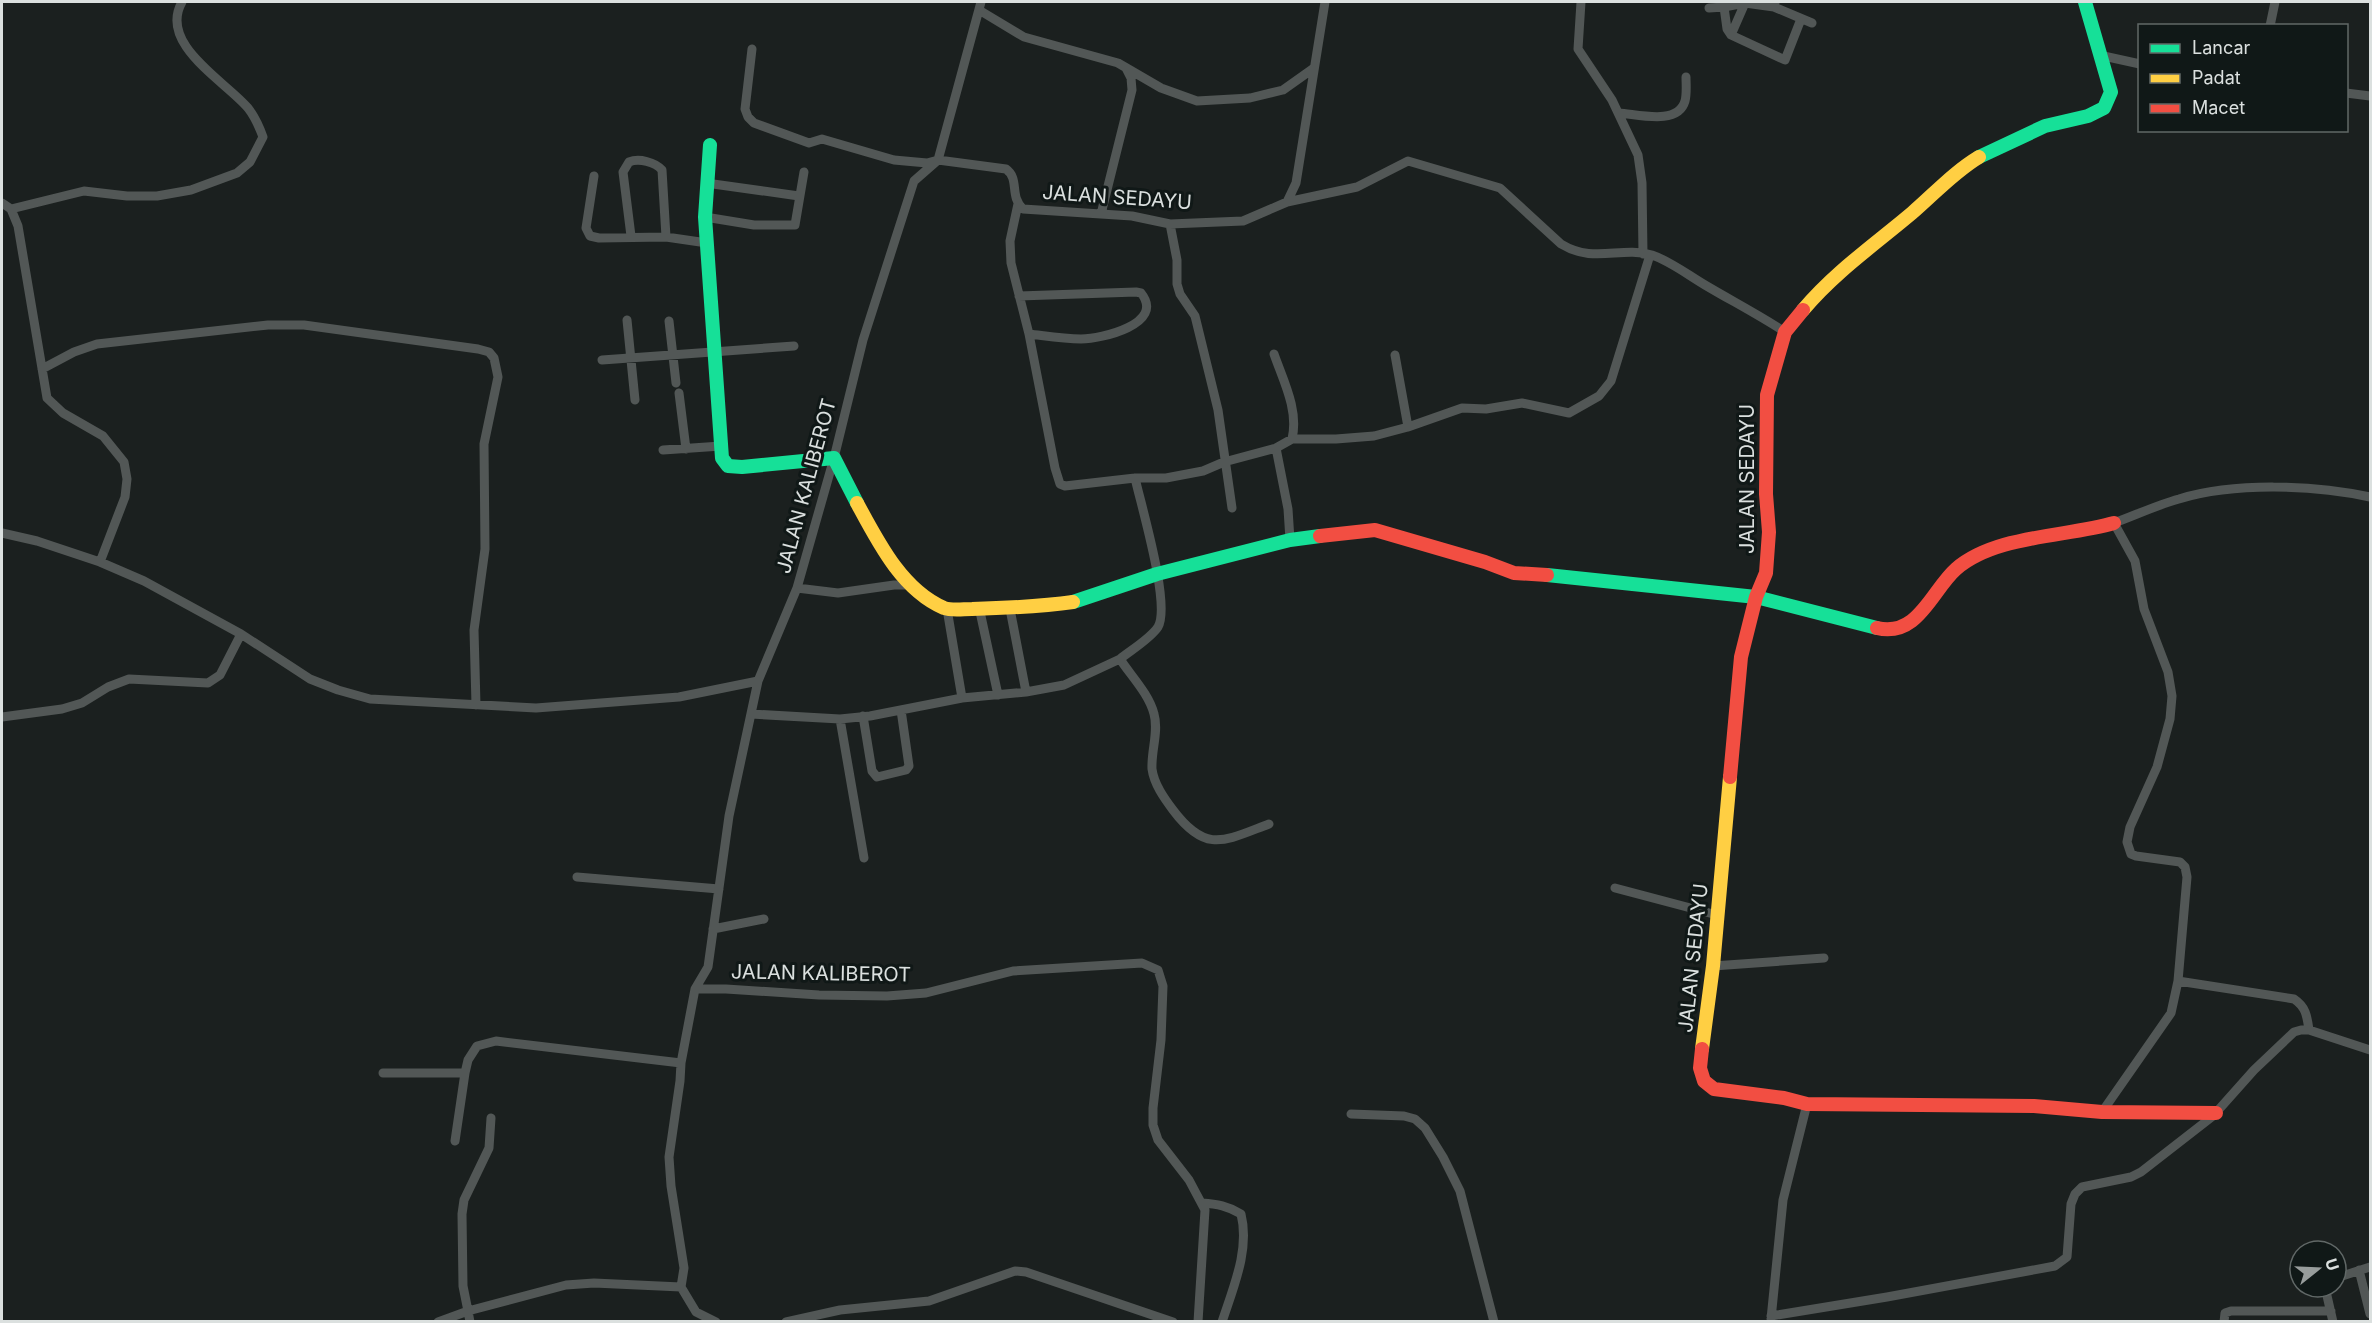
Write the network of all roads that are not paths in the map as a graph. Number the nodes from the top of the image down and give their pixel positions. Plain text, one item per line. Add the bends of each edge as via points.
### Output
1 (182, 2) edge
2 (1325, 2) edge
3 (1581, 2) edge
4 (2085, 2) edge
5 (2275, 2) edge
6 (1745, 3) junction
7 (1775, 4) edge
8 (980, 6) edge
9 (1724, 7) junction
10 (1708, 8) dead end
11 (1801, 19) junction
12 (1812, 23) dead end
13 (2270, 24) edge
14 (1731, 35) junction
15 (752, 49) dead end
16 (2099, 55) junction
17 (2138, 64) edge
18 (1314, 68) junction
19 (1126, 69) junction
20 (1686, 77) dead end
21 (2348, 93) edge
22 (2370, 96) edge
23 (1619, 112) junction
24 (710, 145) dead end
25 (938, 160) junction
26 (804, 172) dead end
27 (594, 176) dead end
28 (706, 183) junction
29 (799, 196) junction
30 (1287, 202) junction
31 (2, 203) edge
32 (1018, 204) junction
33 (10, 209) junction
34 (1101, 214) junction
35 (705, 217) junction
36 (1170, 224) junction
37 (631, 236) junction
38 (666, 237) junction
39 (707, 243) junction
40 (1647, 254) junction
41 (1019, 296) junction
42 (627, 320) dead end
43 (669, 321) dead end
44 (1785, 332) junction
45 (1029, 334) junction
46 (794, 346) dead end
47 (716, 352) junction
48 (1274, 354) dead end
49 (674, 355) junction
50 (1395, 356) dead end
51 (631, 358) junction
52 (602, 360) dead end
53 (42, 369) junction
54 (635, 400) dead end
55 (1408, 427) junction
56 (1292, 439) junction
57 (721, 446) junction
58 (686, 448) junction
59 (1276, 448) junction
60 (663, 450) dead end
61 (834, 458) junction
62 (1224, 462) junction
63 (1135, 478) junction
64 (2370, 497) edge
65 (1232, 508) dead end
66 (2114, 523) junction
67 (2, 533) edge
68 (1290, 540) junction
69 (100, 562) junction
70 (1157, 574) junction
71 (913, 585) junction
72 (797, 588) junction
73 (1756, 597) junction
74 (979, 607) junction
75 (947, 609) junction
76 (1010, 609) junction
77 (241, 634) junction
78 (1120, 659) junction
79 (758, 681) junction
80 (1026, 692) junction
81 (998, 695) junction
82 (962, 698) junction
83 (476, 705) junction
84 (901, 710) junction
85 (751, 714) junction
86 (863, 716) junction
87 (2, 717) edge
88 (840, 719) junction
89 (1269, 824) dead end
90 (864, 858) dead end
91 (577, 877) dead end
92 (1615, 888) dead end
93 (719, 889) junction
94 (1717, 915) junction
95 (765, 919) dead end
96 (714, 929) junction
97 (1824, 958) dead end
98 (1713, 966) junction
99 (2178, 981) junction
100 (695, 989) junction
101 (2309, 1030) junction
102 (2370, 1050) edge
103 (681, 1063) junction
104 (383, 1073) dead end
105 (465, 1073) junction
106 (1807, 1104) junction
107 (2102, 1112) junction
108 (2216, 1113) junction
109 (1351, 1114) dead end
110 (491, 1118) dead end
111 (455, 1141) dead end
112 (1202, 1203) junction
113 (2370, 1267) edge
114 (2359, 1270) junction
115 (2348, 1274) edge
116 (681, 1287) junction
117 (2328, 1299) edge
118 (468, 1311) junction
119 (2331, 1311) junction
120 (2370, 1314) edge
121 (1771, 1319) edge
122 (438, 1322) edge
123 (470, 1322) edge
124 (716, 1322) edge
125 (786, 1322) edge
126 (1173, 1322) edge
127 (1198, 1322) edge
128 (1222, 1322) edge
129 (1494, 1322) edge
130 (2224, 1322) edge
131 (2333, 1322) edge

1 - 33 street via 177,11 179,37 258,122 263,137 250,162 237,173 191,190 157,196 84,191
2 - 18 street
3 - 23 street via 1578,49
4 - 16 street
5 - 13 street
6 - 7 street
6 - 9 street
6 - 14 street
7 - 11 street
8 - 19 street via 1024,37 1118,63
8 - 25 street
9 - 10 street
9 - 14 street
11 - 12 street
11 - 14 street via 1785,60
15 - 25 street via 745,109 754,123 809,143 822,139 894,160
16 - 17 street
16 - 44 street via 2111,92 2104,108 2045,126 1973,161 1825,284
18 - 19 street via 1282,90 1221,101 1197,101
18 - 30 street via 1296,183
19 - 34 street via 1132,90
20 - 23 street via 1685,102 1675,114
21 - 22 street
23 - 40 street via 1638,155
24 - 28 street
25 - 32 street, JALAN SEDAYU via 1006,170 1013,177
25 - 61 street, JALAN KALIBEROT via 914,181 863,340
26 - 29 street
27 - 37 street via 587,222 590,236
28 - 29 street
28 - 35 street
29 - 35 street via 795,225 753,225
30 - 36 street, JALAN SEDAYU via 1243,221
30 - 40 street, JALAN SEDAYU via 1357,187 1408,161 1500,188 1561,244 1582,254
31 - 33 street
32 - 34 street, JALAN SEDAYU via 1031,210
32 - 41 street via 1010,252
33 - 53 street via 18,226
34 - 36 street, JALAN SEDAYU
35 - 39 street
36 - 62 street via 1177,284 1195,316 1218,410
37 - 38 street
37 - 38 street via 623,172 629,162 638,160 662,170
38 - 39 street
39 - 47 street
40 - 44 street, JALAN SEDAYU
40 - 55 street via 1615,372 1599,396 1569,413 1522,403 1462,408
41 - 45 street
41 - 45 street via 1136,292 1144,296 1147,313 1143,319 1106,335 1082,339
42 - 51 street
43 - 49 street
44 - 73 street, JALAN SEDAYU via 1767,395 1769,532 1766,573
45 - 63 street via 1060,484
46 - 47 street
47 - 49 street
47 - 57 street
48 - 56 street via 1292,403
49 - 51 street
49 - 58 street
50 - 55 street
51 - 52 street
51 - 54 street
53 - 69 street via 47,398 63,413 103,436 124,462 125,497
53 - 83 street via 97,344 268,325 304,326 489,352 498,377 484,444 485,549 474,630
55 - 56 street via 1374,436
56 - 59 street
57 - 58 street
57 - 61 street via 725,463 735,467
58 - 60 street
59 - 62 street
59 - 68 street
61 - 71 street via 885,552
61 - 72 street, JALAN KALIBEROT
62 - 63 street via 1203,471 1166,478
62 - 65 street
63 - 70 street
64 - 66 street via 2297,489 2238,488 2180,498
66 - 73 street via 1986,551 1957,568 1918,617 1903,627 1883,629
66 - 99 street via 2135,561 2144,609 2170,684 2170,718 2165,740 2127,842 2132,854 2180,862 2185,867
67 - 69 street
68 - 70 street
68 - 73 street via 1375,530 1514,573
69 - 77 street via 169,593
70 - 76 street via 1077,602
70 - 78 street via 1160,623
71 - 72 street via 838,593
71 - 75 street
72 - 79 street, JALAN KALIBEROT
73 - 94 street, JALAN SEDAYU via 1741,657
74 - 75 street
74 - 76 street
74 - 81 street
75 - 82 street
76 - 80 street
77 - 83 street via 310,679 338,690 370,699
77 - 87 street via 220,675 208,683 129,679 62,709
78 - 80 street via 1067,684
78 - 89 street via 1149,700 1155,716 1152,767 1161,795 1190,831 1208,840 1226,840
79 - 83 street via 679,697 536,708
79 - 85 street, JALAN KALIBEROT
80 - 81 street
81 - 82 street
82 - 84 street
84 - 86 street
84 - 86 street via 909,766 877,777 872,771
85 - 88 street
85 - 93 street, JALAN KALIBEROT via 729,816
86 - 88 street
88 - 90 street
91 - 93 street
92 - 94 street
93 - 96 street, JALAN KALIBEROT
94 - 98 street, JALAN SEDAYU
95 - 96 street
96 - 100 street, JALAN KALIBEROT via 708,967
97 - 98 street
98 - 106 street, JALAN SEDAYU via 1700,1068 1704,1081 1714,1089
99 - 101 street via 2294,999 2306,1012
99 - 107 street via 2171,1013
100 - 103 street, JALAN KALIBEROT
100 - 112 street, JALAN KALIBEROT via 887,996 926,993 1013,971 1142,963 1158,970 1163,986 1153,1125 1158,1140
101 - 102 street
101 - 108 street via 2294,1032 2282,1042
103 - 105 street via 496,1041 477,1046
103 - 116 street, JALAN KALIBEROT via 669,1157 684,1268
104 - 105 street
105 - 111 street
106 - 107 street, JALAN SEDAYU via 2034,1106
106 - 121 street via 1784,1200
107 - 108 street, JALAN SEDAYU
108 - 121 street via 2136,1176 2082,1187 2072,1204 2067,1257 2055,1266
109 - 129 street via 1404,1116 1425,1128 1460,1191
110 - 118 street via 489,1148 464,1200 462,1214 463,1286
112 - 127 street via 1205,1229
112 - 128 street via 1223,1205 1241,1214 1245,1230 1240,1264
113 - 114 street
114 - 115 street
114 - 120 street
116 - 118 street via 566,1285
116 - 124 street via 696,1312
117 - 119 street
118 - 122 street
118 - 123 street
119 - 130 street via 2231,1311 2225,1313
119 - 131 street
125 - 126 street via 840,1310 929,1301 1015,1271

